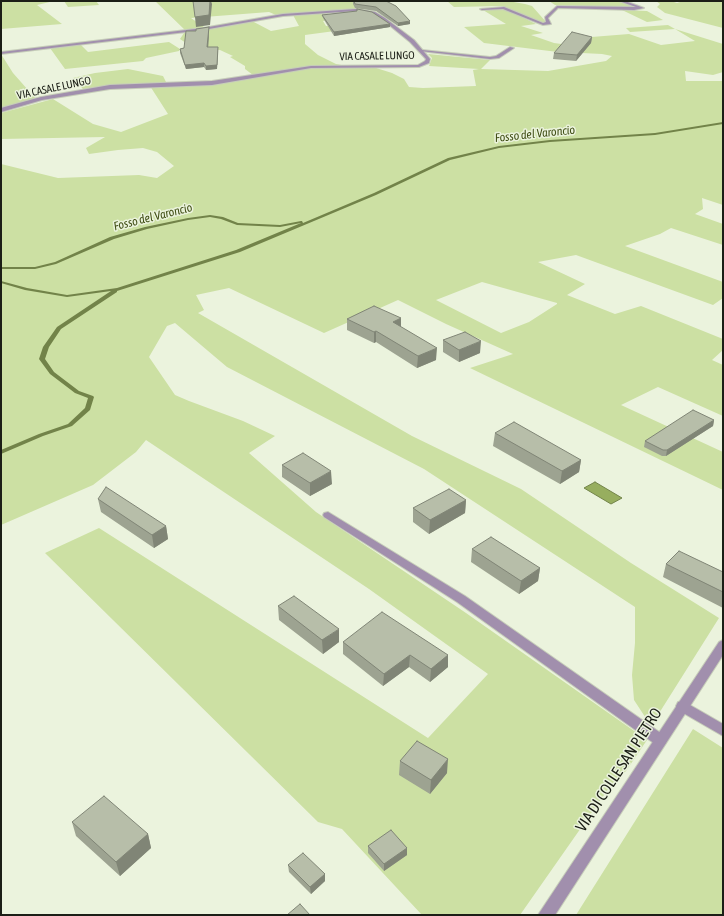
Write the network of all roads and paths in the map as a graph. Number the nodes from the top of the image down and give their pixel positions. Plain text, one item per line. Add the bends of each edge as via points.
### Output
1 (621, 1) edge
2 (482, 9) dead end
3 (512, 48) dead end
4 (422, 51) junction
5 (1, 53) edge
6 (1, 110) edge
7 (328, 515) dead end
8 (723, 645) edge
9 (683, 706) junction
10 (723, 731) edge
11 (660, 740) junction
12 (546, 915) edge

1 - 2 street via 642,8 557,7 546,18 550,23 546,24 540,24 504,8
3 - 4 street via 490,58
4 - 5 street, VIA CASALE LUNGO via 384,19 374,13 356,10 283,15 179,32
4 - 6 street, VIA CASALE LUNGO via 428,59 419,66 311,67 212,83 110,87 41,99
7 - 11 street via 461,599
8 - 9 street, VIA DI COLLE SAN PIETRO
9 - 10 street
9 - 11 street, VIA DI COLLE SAN PIETRO
11 - 12 street, VIA DI COLLE SAN PIETRO

